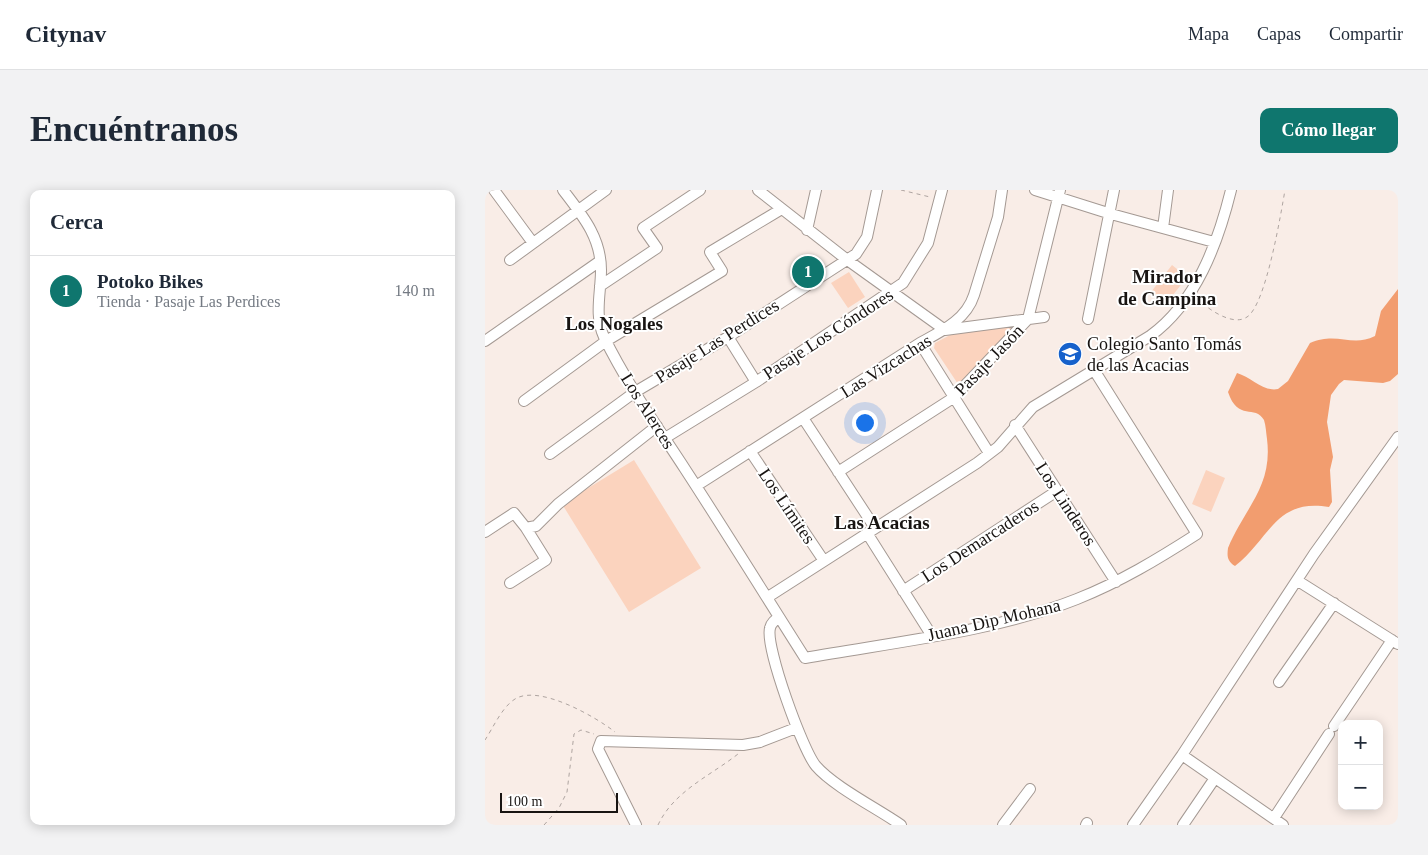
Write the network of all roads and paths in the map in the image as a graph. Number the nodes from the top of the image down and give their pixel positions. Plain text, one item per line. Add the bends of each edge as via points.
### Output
1 (494, 190) edge
2 (563, 190) edge
3 (606, 190) edge
4 (700, 190) edge
5 (758, 190) edge
6 (816, 190) edge
7 (877, 190) edge
8 (901, 190) edge
9 (1002, 190) edge
10 (1035, 190) edge
11 (1114, 190) edge
12 (1168, 190) edge
13 (1231, 190) edge
14 (1285, 190) edge
15 (1059, 193) edge
16 (941, 195) edge
17 (578, 210) junction
18 (780, 210) junction
19 (1111, 214) junction
20 (1163, 228) junction
21 (807, 230) junction
22 (1214, 242) junction
23 (533, 243) junction
24 (846, 259) junction
25 (510, 260) dead end
26 (600, 261) junction
27 (599, 286) junction
28 (1191, 292) junction
29 (891, 293) junction
30 (1044, 317) dead end
31 (1029, 319) junction
32 (1089, 319) dead end
33 (945, 330) junction
34 (727, 337) junction
35 (485, 340) edge
36 (606, 341) junction
37 (920, 343) junction
38 (1094, 370) junction
39 (756, 382) junction
40 (635, 392) junction
41 (953, 398) junction
42 (524, 401) dead end
43 (803, 418) junction
44 (1015, 425) junction
45 (657, 426) junction
46 (1398, 437) edge
47 (665, 438) junction
48 (750, 451) junction
49 (989, 453) junction
50 (550, 454) dead end
51 (838, 472) junction
52 (696, 486) junction
53 (1057, 491) junction
54 (526, 528) junction
55 (871, 530) junction
56 (485, 532) edge
57 (824, 561) junction
58 (1298, 581) junction
59 (1116, 582) junction
60 (510, 583) dead end
61 (903, 591) junction
62 (767, 597) junction
63 (1334, 603) junction
64 (779, 617) junction
65 (932, 636) junction
66 (1395, 642) edge
67 (805, 658) joint
68 (1279, 682) dead end
69 (796, 728) junction
70 (485, 740) edge
71 (603, 740) junction
72 (625, 741) junction
73 (749, 744) junction
74 (1182, 756) junction
75 (1215, 778) junction
76 (1029, 788) dead end
77 (1274, 818) junction
78 (544, 825) edge
79 (636, 825) edge
80 (657, 825) edge
81 (901, 825) edge
82 (1003, 825) edge
83 (1133, 825) edge
84 (1183, 825) edge
85 (1283, 825) edge

1 - 23 street
2 - 17 street, Los Alerces
3 - 17 street
4 - 27 street via 643,228 657,248
5 - 18 street
6 - 21 street
7 - 24 street, Pasaje Las Perdices via 864,243 856,254
8 - 16 path
9 - 33 street, Las Vizcachas via 998,217 972,301 962,316
10 - 15 street
11 - 19 street
12 - 20 street
13 - 22 street
14 - 28 path via 1272,256 1251,314 1241,320 1227,317 1211,310
15 - 19 street
15 - 31 street, Pasaje Jasón
16 - 29 street, Pasaje Los Cóndores via 924,253 907,279
17 - 23 street
17 - 26 street, Los Alerces via 593,233
18 - 21 street
18 - 36 street via 710,252 721,271
19 - 20 street
19 - 32 street
20 - 22 street
21 - 24 street
22 - 28 street
23 - 25 street
24 - 29 street
24 - 34 street, Pasaje Las Perdices
26 - 27 street, Los Alerces
26 - 35 street
27 - 36 street, Los Alerces via 599,320
28 - 38 street via 1174,316 1158,330
29 - 33 street
29 - 39 street, Pasaje Los Cóndores
30 - 31 street
31 - 33 street
31 - 41 street, Pasaje Jasón
33 - 37 street, Las Vizcachas
34 - 39 street
34 - 40 street, Pasaje Las Perdices
36 - 40 street, Los Alerces
36 - 42 street
37 - 41 street
37 - 43 street, Las Vizcachas
38 - 44 street via 1033,407
38 - 59 street, Juana Dip Mohana via 1197,534
39 - 47 street, Pasaje Los Cóndores
40 - 45 street, Los Alerces
40 - 50 street, Pasaje Las Perdices
41 - 49 street
41 - 51 street, Pasaje Jasón
43 - 48 street, Las Vizcachas
43 - 51 street
44 - 49 street
44 - 53 street, Los Linderos
45 - 47 street, Los Alerces
45 - 54 street via 558,504 536,526
46 - 58 street
47 - 52 street, Los Alerces
48 - 52 street, Las Vizcachas
48 - 57 street, Los Límites
49 - 55 street
51 - 55 street
52 - 62 street, Los Alerces
53 - 59 street, Los Linderos
53 - 61 street, Los Demarcaderos
54 - 56 street via 514,513
54 - 60 street via 546,560
55 - 57 street
55 - 61 street
57 - 62 street
58 - 63 street
58 - 74 street
59 - 65 street, Juana Dip Mohana via 1077,600 1036,613
61 - 65 street
62 - 64 street, Los Alerces
63 - 66 street
63 - 68 street
64 - 67 street, Los Alerces
64 - 69 street via 771,626 770,642
65 - 67 street, Juana Dip Mohana
66 - 77 street
69 - 73 street via 775,738
69 - 81 street via 806,751 821,771
70 - 72 path via 511,702 526,695 580,710
71 - 72 street
71 - 78 path via 581,730 574,734 567,792 559,808
71 - 79 street via 598,749
72 - 73 street
73 - 80 path via 682,793
74 - 75 street
74 - 83 street
75 - 77 street
75 - 84 street
76 - 82 street
77 - 85 street

